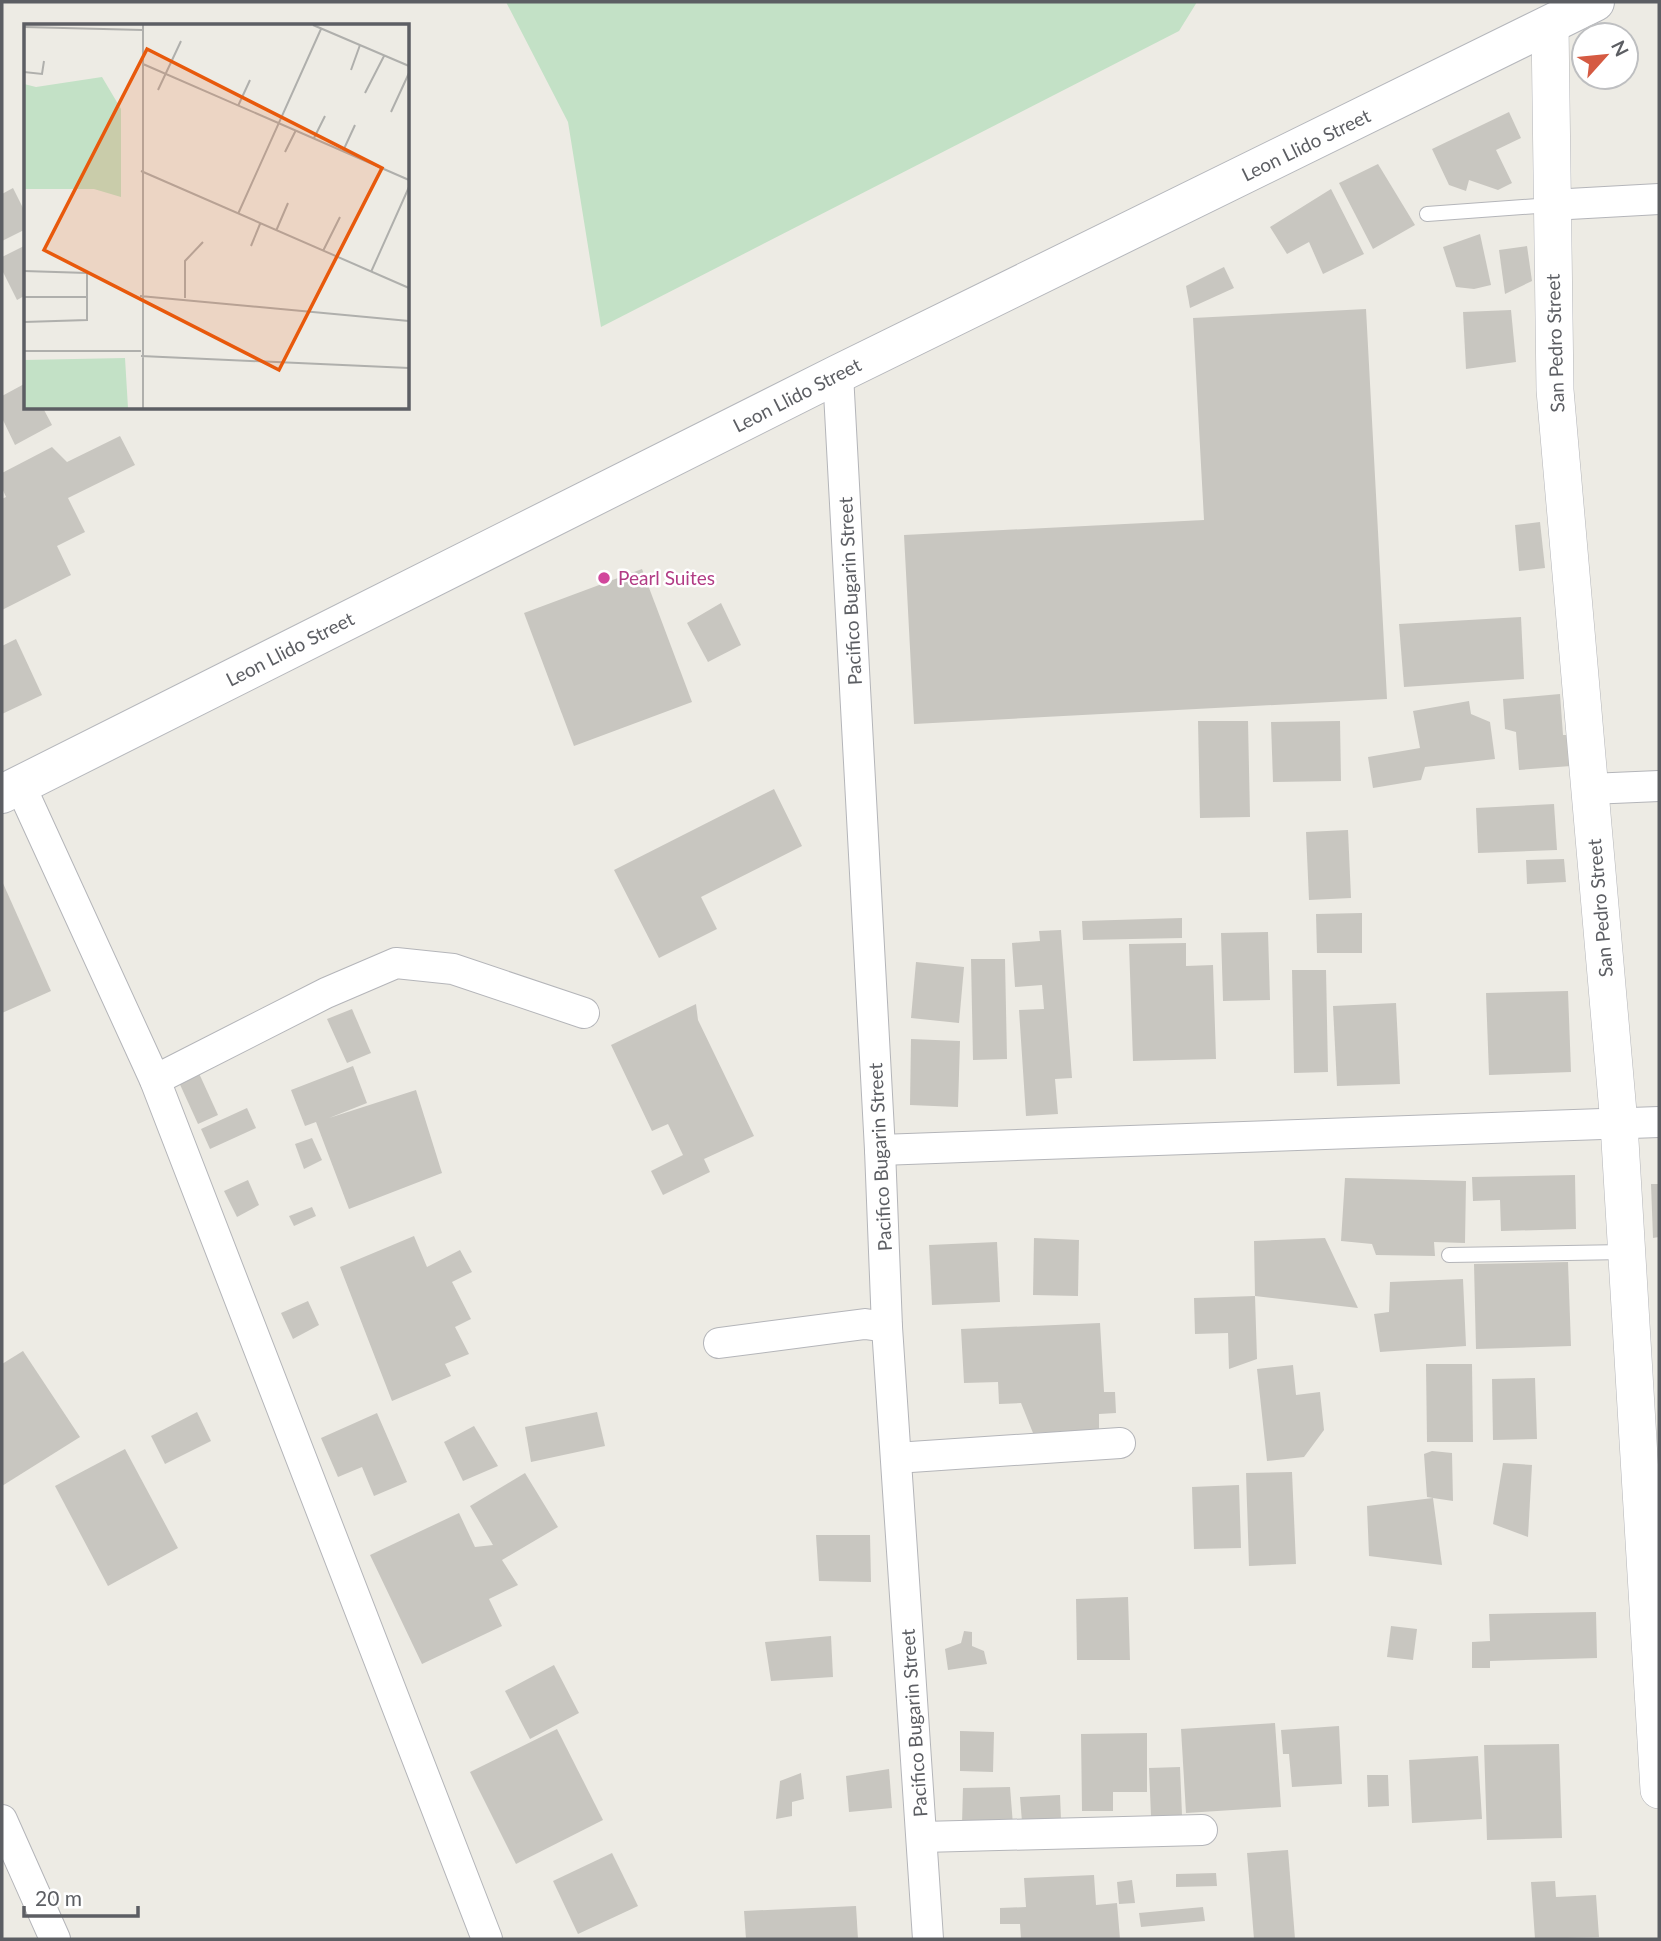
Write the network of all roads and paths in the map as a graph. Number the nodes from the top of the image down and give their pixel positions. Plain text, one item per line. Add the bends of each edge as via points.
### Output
1 (1595, 2) edge
2 (1550, 25) junction
3 (1659, 199) edge
4 (1551, 205) junction
5 (1427, 214) dead end
6 (838, 374) junction
7 (1659, 786) edge
8 (1590, 789) junction
9 (11, 790) edge
10 (584, 1013) dead end
11 (155, 1080) junction
12 (1659, 1122) edge
13 (1619, 1124) junction
14 (880, 1150) junction
15 (1627, 1252) junction
16 (1449, 1255) dead end
17 (887, 1327) junction
18 (719, 1343) dead end
19 (1120, 1443) dead end
20 (896, 1458) junction
21 (1654, 1630) edge
22 (1659, 1790) edge
23 (2, 1820) edge
24 (1202, 1830) dead end
25 (922, 1837) junction
26 (55, 1939) edge
27 (487, 1939) edge
28 (928, 1939) edge

1 - 2 main road, Leon Llido Street
2 - 4 street, San Pedro Street
2 - 6 main road, Leon Llido Street
3 - 4 street
4 - 5 lane
4 - 8 street, San Pedro Street via 1555,390
6 - 9 main road, Leon Llido Street
6 - 14 street, Pacifico Bugarin Street
7 - 8 street
8 - 13 street, San Pedro Street
9 - 11 street
10 - 11 street via 453,969 396,963 326,993
11 - 27 street
12 - 13 street
13 - 14 street
13 - 15 street, San Pedro Street
14 - 17 street, Pacifico Bugarin Street
15 - 16 lane
15 - 21 street, San Pedro Street via 1642,1398
17 - 18 street via 865,1324
17 - 20 street, Pacifico Bugarin Street
19 - 20 street
20 - 25 street, Pacifico Bugarin Street
21 - 22 street, San Pedro Street
23 - 26 street
24 - 25 street
25 - 28 street, Pacifico Bugarin Street

